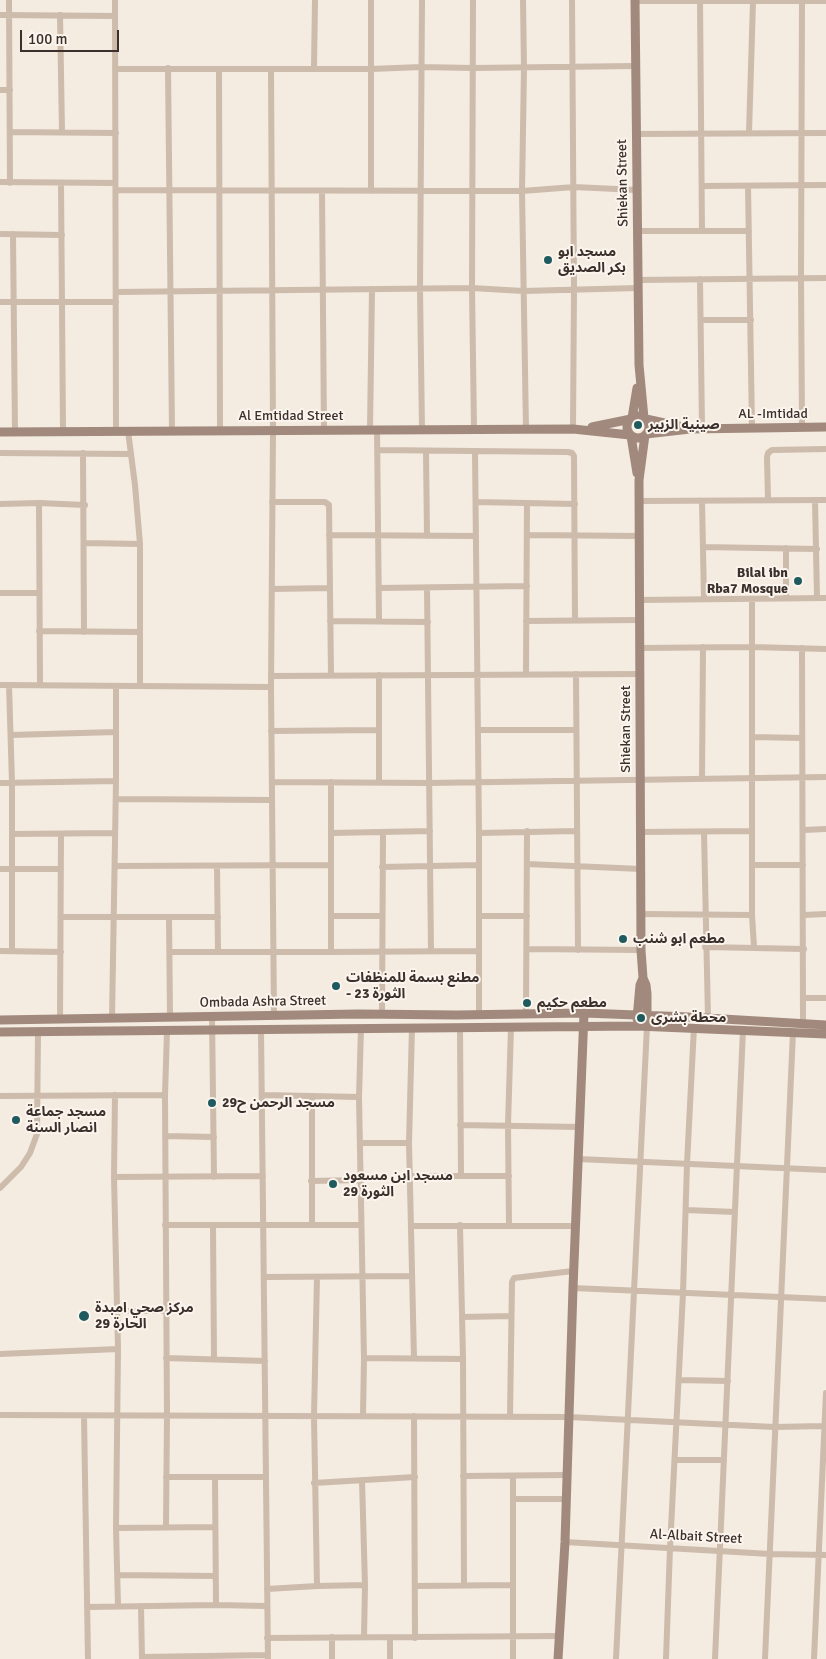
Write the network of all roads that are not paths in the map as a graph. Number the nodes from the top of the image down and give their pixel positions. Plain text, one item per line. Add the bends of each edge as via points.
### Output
1 (9, 0) edge
2 (114, 0) edge
3 (315, 0) edge
4 (371, 0) edge
5 (422, 0) edge
6 (473, 0) edge
7 (523, 0) edge
8 (572, 0) edge
9 (635, 0) edge
10 (700, 0) edge
11 (753, 1) edge
12 (763, 1) edge
13 (807, 1) edge
14 (826, 1) edge
15 (9, 15) junction
16 (60, 15) junction
17 (0, 16) edge
18 (115, 16) junction
19 (573, 66) junction
20 (635, 66) junction
21 (421, 67) junction
22 (168, 68) junction
23 (314, 68) junction
24 (473, 68) junction
25 (524, 68) junction
26 (116, 69) junction
27 (219, 69) junction
28 (271, 69) junction
29 (371, 69) junction
30 (0, 90) edge
31 (10, 90) junction
32 (10, 132) junction
33 (62, 132) junction
34 (116, 133) junction
35 (749, 133) junction
36 (802, 133) junction
37 (826, 133) edge
38 (636, 134) junction
39 (702, 134) junction
40 (0, 182) edge
41 (10, 182) junction
42 (61, 183) junction
43 (802, 185) junction
44 (826, 185) edge
45 (702, 186) junction
46 (748, 186) junction
47 (116, 187) junction
48 (574, 188) junction
49 (636, 190) junction
50 (170, 191) junction
51 (219, 191) junction
52 (271, 191) junction
53 (522, 191) junction
54 (322, 192) junction
55 (371, 192) junction
56 (420, 192) junction
57 (472, 192) junction
58 (702, 230) junction
59 (638, 231) junction
60 (749, 231) junction
61 (0, 234) edge
62 (13, 234) junction
63 (62, 235) junction
64 (750, 278) junction
65 (801, 278) junction
66 (826, 278) edge
67 (700, 279) junction
68 (638, 284) junction
69 (420, 288) junction
70 (472, 288) junction
71 (323, 289) junction
72 (372, 289) junction
73 (574, 289) junction
74 (220, 290) junction
75 (272, 290) junction
76 (523, 290) junction
77 (171, 291) junction
78 (116, 292) junction
79 (0, 302) edge
80 (12, 302) junction
81 (62, 302) junction
82 (116, 302) junction
83 (701, 320) junction
84 (751, 320) junction
85 (639, 365) junction
86 (632, 418) junction
87 (645, 419) junction
88 (702, 428) junction
89 (752, 428) junction
90 (802, 428) junction
91 (826, 428) edge
92 (374, 429) junction
93 (474, 429) junction
94 (526, 429) junction
95 (577, 429) junction
96 (690, 429) junction
97 (220, 430) junction
98 (273, 430) junction
99 (324, 430) junction
100 (422, 430) junction
101 (116, 431) junction
102 (128, 431) junction
103 (172, 431) junction
104 (0, 432) edge
105 (15, 432) junction
106 (63, 432) junction
107 (630, 435) junction
108 (646, 435) junction
109 (826, 449) edge
110 (378, 450) junction
111 (426, 450) junction
112 (475, 451) junction
113 (0, 453) edge
114 (83, 453) junction
115 (130, 454) junction
116 (639, 480) junction
117 (768, 500) junction
118 (815, 500) junction
119 (826, 500) edge
120 (639, 501) junction
121 (702, 501) junction
122 (272, 502) junction
123 (476, 502) junction
124 (38, 503) junction
125 (527, 503) junction
126 (0, 504) edge
127 (574, 504) junction
128 (85, 505) junction
129 (330, 535) junction
130 (528, 535) junction
131 (575, 535) junction
132 (379, 536) junction
133 (427, 536) junction
134 (476, 536) junction
135 (639, 536) junction
136 (84, 543) junction
137 (140, 544) junction
138 (703, 547) junction
139 (786, 548) junction
140 (817, 549) junction
141 (527, 586) junction
142 (477, 587) junction
143 (330, 588) junction
144 (379, 588) junction
145 (427, 588) junction
146 (272, 589) junction
147 (0, 593) edge
148 (39, 593) junction
149 (786, 598) junction
150 (817, 598) junction
151 (826, 598) edge
152 (704, 599) junction
153 (752, 599) junction
154 (640, 600) junction
155 (575, 620) junction
156 (640, 620) junction
157 (330, 621) junction
158 (379, 621) junction
159 (526, 621) junction
160 (428, 622) junction
161 (39, 631) junction
162 (84, 632) junction
163 (140, 632) junction
164 (752, 646) junction
165 (640, 648) junction
166 (703, 648) junction
167 (802, 648) junction
168 (826, 648) edge
169 (428, 674) junction
170 (478, 674) junction
171 (526, 674) junction
172 (576, 674) junction
173 (640, 674) junction
174 (332, 675) junction
175 (378, 675) junction
176 (271, 676) junction
177 (0, 685) edge
178 (10, 685) junction
179 (40, 685) junction
180 (116, 686) junction
181 (140, 686) junction
182 (271, 687) junction
183 (378, 730) junction
184 (478, 730) junction
185 (576, 730) junction
186 (271, 731) junction
187 (116, 732) junction
188 (11, 735) junction
189 (753, 737) junction
190 (802, 738) junction
191 (826, 777) edge
192 (702, 778) junction
193 (753, 778) junction
194 (802, 778) junction
195 (640, 779) junction
196 (116, 781) junction
197 (577, 781) junction
198 (272, 782) junction
199 (331, 782) junction
200 (379, 782) junction
201 (478, 782) junction
202 (0, 783) edge
203 (12, 783) junction
204 (429, 784) junction
205 (116, 799) junction
206 (272, 800) junction
207 (826, 829) edge
208 (803, 830) junction
209 (430, 831) junction
210 (527, 831) junction
211 (577, 831) junction
212 (752, 831) junction
213 (383, 832) junction
214 (641, 832) junction
215 (704, 832) junction
216 (115, 833) junction
217 (331, 833) junction
218 (479, 833) junction
219 (12, 834) junction
220 (61, 834) junction
221 (527, 864) junction
222 (331, 865) junction
223 (479, 865) junction
224 (752, 865) junction
225 (803, 865) junction
226 (115, 866) junction
227 (217, 866) junction
228 (272, 866) junction
229 (430, 866) junction
230 (578, 866) junction
231 (382, 867) junction
232 (0, 869) edge
233 (12, 869) junction
234 (61, 869) junction
235 (641, 869) junction
236 (641, 914) junction
237 (826, 914) edge
238 (705, 915) junction
239 (752, 915) junction
240 (803, 915) junction
241 (113, 916) junction
242 (331, 916) junction
243 (382, 916) junction
244 (480, 916) junction
245 (527, 916) junction
246 (61, 917) junction
247 (169, 917) junction
248 (218, 917) junction
249 (705, 947) junction
250 (754, 947) junction
251 (527, 949) junction
252 (804, 949) junction
253 (578, 950) junction
254 (641, 950) junction
255 (0, 951) edge
256 (12, 951) junction
257 (430, 951) junction
258 (478, 951) junction
259 (61, 952) junction
260 (170, 952) junction
261 (218, 952) junction
262 (331, 952) junction
263 (382, 952) junction
264 (274, 953) junction
265 (643, 978) junction
266 (804, 998) junction
267 (826, 998) edge
268 (526, 1013) junction
269 (584, 1013) junction
270 (382, 1014) junction
271 (396, 1014) junction
272 (479, 1014) junction
273 (637, 1015) junction
274 (647, 1015) junction
275 (212, 1016) junction
276 (274, 1016) junction
277 (170, 1018) junction
278 (708, 1018) junction
279 (60, 1019) junction
280 (112, 1019) junction
281 (0, 1020) edge
282 (803, 1024) junction
283 (826, 1025) edge
284 (584, 1026) junction
285 (636, 1026) junction
286 (647, 1026) junction
287 (396, 1027) junction
288 (412, 1027) junction
289 (460, 1027) junction
290 (511, 1027) junction
291 (694, 1027) junction
292 (361, 1028) junction
293 (167, 1030) junction
294 (261, 1030) junction
295 (743, 1030) junction
296 (213, 1031) junction
297 (0, 1032) edge
298 (38, 1032) junction
299 (793, 1032) junction
300 (826, 1034) edge
301 (115, 1095) junction
302 (262, 1095) junction
303 (0, 1096) edge
304 (37, 1096) junction
305 (164, 1096) junction
306 (312, 1096) junction
307 (360, 1097) junction
308 (460, 1125) junction
309 (508, 1125) junction
310 (579, 1127) junction
311 (165, 1136) junction
312 (214, 1137) junction
313 (360, 1143) junction
314 (409, 1143) junction
315 (578, 1159) junction
316 (640, 1161) junction
317 (687, 1164) junction
318 (736, 1166) junction
319 (786, 1168) junction
320 (826, 1170) edge
321 (263, 1176) junction
322 (411, 1176) junction
323 (460, 1176) junction
324 (509, 1176) junction
325 (114, 1177) junction
326 (214, 1177) junction
327 (165, 1178) junction
328 (311, 1180) junction
329 (361, 1180) junction
330 (0, 1188) edge
331 (686, 1210) junction
332 (734, 1212) junction
333 (165, 1225) junction
334 (212, 1225) junction
335 (361, 1225) junction
336 (460, 1225) junction
337 (509, 1225) junction
338 (263, 1226) junction
339 (312, 1226) junction
340 (411, 1226) junction
341 (575, 1226) junction
342 (573, 1270) junction
343 (363, 1276) junction
344 (412, 1276) junction
345 (265, 1277) junction
346 (317, 1277) junction
347 (573, 1288) junction
348 (634, 1291) junction
349 (684, 1293) junction
350 (731, 1295) junction
351 (781, 1297) junction
352 (826, 1299) edge
353 (117, 1311) junction
354 (166, 1311) junction
355 (511, 1316) junction
356 (462, 1317) junction
357 (118, 1350) junction
358 (0, 1354) edge
359 (166, 1358) junction
360 (364, 1358) junction
361 (414, 1358) junction
362 (214, 1359) junction
363 (463, 1359) junction
364 (265, 1361) junction
365 (679, 1380) junction
366 (728, 1381) junction
367 (826, 1394) edge
368 (0, 1415) edge
369 (84, 1416) junction
370 (117, 1416) junction
371 (167, 1416) junction
372 (264, 1416) junction
373 (314, 1416) junction
374 (363, 1416) junction
375 (414, 1416) junction
376 (464, 1416) junction
377 (510, 1417) junction
378 (569, 1417) junction
379 (628, 1419) junction
380 (678, 1422) junction
381 (726, 1424) junction
382 (824, 1426) junction
383 (774, 1427) junction
384 (675, 1460) junction
385 (724, 1460) junction
386 (824, 1462) edge
387 (567, 1475) junction
388 (463, 1476) junction
389 (513, 1476) junction
390 (166, 1477) junction
391 (215, 1477) junction
392 (265, 1477) junction
393 (415, 1477) junction
394 (362, 1480) junction
395 (314, 1483) junction
396 (513, 1499) junction
397 (566, 1499) junction
398 (166, 1526) junction
399 (215, 1527) junction
400 (116, 1528) junction
401 (565, 1542) junction
402 (622, 1545) junction
403 (670, 1548) junction
404 (720, 1551) junction
405 (770, 1554) junction
406 (818, 1554) junction
407 (826, 1554) edge
408 (118, 1575) junction
409 (215, 1576) junction
410 (365, 1585) junction
411 (464, 1585) junction
412 (513, 1585) junction
413 (317, 1586) junction
414 (415, 1586) junction
415 (267, 1589) junction
416 (216, 1605) junction
417 (118, 1606) junction
418 (141, 1606) junction
419 (266, 1606) junction
420 (88, 1607) junction
421 (560, 1636) junction
422 (364, 1637) junction
423 (390, 1637) junction
424 (514, 1637) junction
425 (267, 1638) junction
426 (332, 1638) junction
427 (415, 1638) junction
428 (189, 1657) edge
429 (241, 1657) edge
430 (268, 1657) edge
431 (142, 1658) edge
432 (88, 1659) edge
433 (332, 1659) edge
434 (390, 1659) edge
435 (514, 1659) edge
436 (558, 1659) edge
437 (616, 1659) edge
438 (666, 1659) edge
439 (715, 1659) edge
440 (765, 1659) edge
441 (814, 1659) edge

1 - 15 street
2 - 18 street
3 - 23 street
4 - 29 street
5 - 21 street
6 - 24 street
7 - 25 street
8 - 19 street
9 - 10 street
9 - 20 street, Shiekan Street
10 - 11 street
10 - 39 street
11 - 12 street
11 - 35 street
12 - 13 street
13 - 14 street
13 - 36 street
15 - 16 street
15 - 17 street
15 - 31 street
16 - 18 street
16 - 33 street
18 - 26 street
19 - 20 street
19 - 25 street
19 - 48 street
20 - 38 street, Shiekan Street
21 - 24 street
21 - 29 street
21 - 56 street
22 - 26 street
22 - 27 street
22 - 50 street
23 - 28 street
23 - 29 street
24 - 25 street
24 - 57 street
25 - 53 street
26 - 34 street
27 - 28 street
27 - 51 street
28 - 52 street
29 - 55 street
30 - 31 street
31 - 32 street
32 - 33 street
32 - 41 street
33 - 34 street
34 - 47 street
35 - 36 street
35 - 39 street
36 - 37 street
36 - 43 street
38 - 39 street
38 - 49 street, Shiekan Street
39 - 45 street
40 - 41 street
41 - 42 street
42 - 47 street
42 - 63 street
43 - 44 street
43 - 46 street
43 - 65 street
45 - 46 street
45 - 58 street
46 - 60 street
47 - 50 street
47 - 78 street
48 - 49 street
48 - 53 street
48 - 73 street
49 - 59 street, Shiekan Street
50 - 51 street
50 - 77 street
51 - 52 street
51 - 74 street
52 - 54 street
52 - 75 street
53 - 57 street
53 - 76 street
54 - 55 street
54 - 71 street
55 - 56 street
56 - 57 street
56 - 69 street
57 - 70 street
58 - 59 street
58 - 60 street
59 - 68 street, Shiekan Street
60 - 64 street
61 - 62 street
62 - 63 street
62 - 80 street
63 - 81 street
64 - 65 street
64 - 67 street
64 - 84 street
65 - 66 street
65 - 90 street
67 - 68 street
67 - 83 street
68 - 73 street
68 - 85 street, Shiekan Street
69 - 70 street
69 - 72 street
69 - 100 street
70 - 76 street
70 - 93 street
71 - 72 street
71 - 75 street
71 - 99 street
72 - 92 street
73 - 76 street
73 - 95 street
74 - 75 street
74 - 77 street
74 - 97 street
75 - 98 street
76 - 94 street
77 - 78 street
77 - 103 street
78 - 82 street
79 - 80 street
80 - 81 street
80 - 105 street
81 - 82 street
81 - 106 street
82 - 101 street
83 - 84 street
83 - 88 street
84 - 89 street
85 - 86 street, Shiekan Street
85 - 87 street, Shiekan Street
86 - 87 street via 640,416
86 - 95 street
86 - 107 street via 627,426
87 - 96 street
87 - 108 street via 649,428
88 - 89 street, AL -Imtidad
88 - 96 street, AL -Imtidad
89 - 90 street, AL -Imtidad
90 - 91 street, AL -Imtidad
92 - 99 street, Al Emtidad Street
92 - 100 street, Al Emtidad Street
92 - 110 street
93 - 94 street, Al Emtidad Street
93 - 100 street, Al Emtidad Street
94 - 95 street, Al Emtidad Street
95 - 107 street
96 - 108 street
97 - 98 street, Al Emtidad Street
97 - 103 street, Al Emtidad Street
98 - 99 street, Al Emtidad Street
98 - 122 street
101 - 102 street, Al Emtidad Street
101 - 106 street, Al Emtidad Street
102 - 103 street, Al Emtidad Street
102 - 115 street
104 - 105 street, Al Emtidad Street
105 - 106 street, Al Emtidad Street
107 - 108 street via 636,438
107 - 116 street, Shiekan Street
108 - 116 street, Shiekan Street
109 - 117 street via 772,450 768,453
110 - 111 street
110 - 132 street
111 - 112 street
111 - 133 street
112 - 123 street
112 - 127 street via 572,453
113 - 114 street
114 - 115 street
114 - 128 street
115 - 137 street
116 - 120 street, Shiekan Street
117 - 118 street
117 - 121 street
118 - 119 street
118 - 140 street
120 - 121 street
120 - 135 street, Shiekan Street
121 - 138 street
122 - 129 street via 328,503
122 - 146 street
123 - 125 street
123 - 134 street
124 - 126 street
124 - 128 street
124 - 148 street
125 - 127 street
125 - 130 street
127 - 131 street
128 - 136 street
129 - 132 street
129 - 143 street
130 - 131 street
130 - 141 street
131 - 135 street
131 - 155 street
132 - 133 street
132 - 144 street
133 - 134 street
134 - 142 street
135 - 154 street, Shiekan Street
136 - 137 street
136 - 162 street
137 - 163 street
138 - 139 street
138 - 152 street
139 - 140 street
139 - 149 street
140 - 150 street
141 - 142 street
141 - 159 street
142 - 145 street
142 - 170 street
143 - 146 street
143 - 157 street
144 - 145 street
144 - 158 street
145 - 160 street
146 - 176 street
147 - 148 street
148 - 161 street
149 - 150 street
149 - 153 street
150 - 151 street
152 - 153 street
152 - 154 street
153 - 164 street
154 - 156 street, Shiekan Street
155 - 156 street
155 - 159 street
156 - 165 street, Shiekan Street
157 - 158 street
157 - 174 street
158 - 160 street
159 - 171 street
160 - 169 street
161 - 162 street
161 - 179 street
162 - 163 street
163 - 181 street
164 - 166 street
164 - 167 street
164 - 189 street
165 - 166 street
165 - 173 street, Shiekan Street
166 - 192 street
167 - 168 street
167 - 190 street
169 - 170 street
169 - 175 street
169 - 204 street
170 - 171 street
170 - 184 street
171 - 172 street
172 - 173 street
172 - 185 street
173 - 195 street, Shiekan Street
174 - 175 street
174 - 176 street
175 - 183 street
176 - 182 street
177 - 178 street
178 - 179 street
178 - 188 street
179 - 180 street
180 - 181 street
180 - 187 street
181 - 182 street
182 - 186 street
183 - 186 street
183 - 200 street
184 - 185 street
184 - 201 street
185 - 197 street
186 - 198 street
187 - 188 street
187 - 196 street
188 - 203 street
189 - 190 street
189 - 193 street
190 - 194 street
191 - 194 street
192 - 193 street
192 - 195 street
193 - 194 street
193 - 212 street
194 - 208 street
195 - 197 street
195 - 214 street, Shiekan Street
196 - 203 street
196 - 205 street
197 - 201 street
197 - 211 street
198 - 199 street
198 - 206 street
199 - 200 street
199 - 217 street
200 - 204 street
201 - 204 street
201 - 218 street
202 - 203 street
203 - 219 street
204 - 209 street
205 - 206 street
205 - 216 street
206 - 228 street
207 - 208 street
208 - 225 street
209 - 213 street
209 - 229 street
210 - 211 street
210 - 218 street
210 - 221 street
211 - 230 street
212 - 215 street
212 - 224 street
213 - 217 street
213 - 231 street
214 - 215 street
214 - 235 street, Shiekan Street
215 - 238 street
216 - 220 street
216 - 226 street
217 - 222 street
218 - 223 street
219 - 220 street
219 - 233 street
220 - 234 street
221 - 230 street
221 - 245 street
222 - 228 street
222 - 242 street
223 - 229 street
223 - 244 street
224 - 225 street
224 - 239 street
225 - 240 street
226 - 227 street
226 - 241 street
227 - 228 street
227 - 248 street
228 - 264 street
229 - 231 street
229 - 257 street
230 - 235 street
230 - 253 street
231 - 243 street
232 - 233 street
233 - 234 street
233 - 256 street
234 - 246 street
235 - 236 street, Shiekan Street
236 - 238 street
236 - 254 street, Shiekan Street
237 - 240 street
238 - 239 street
238 - 249 street
239 - 250 street
240 - 252 street
241 - 246 street
241 - 247 street
241 - 280 street
242 - 243 street
242 - 262 street
243 - 263 street
244 - 245 street
244 - 258 street
245 - 251 street
246 - 259 street
247 - 248 street
247 - 260 street
248 - 261 street
249 - 250 street
249 - 278 street
250 - 252 street
251 - 253 street
251 - 268 street
252 - 266 street
253 - 254 street
254 - 265 street, Shiekan Street
255 - 256 street
256 - 259 street
257 - 258 street
257 - 263 street
258 - 272 street
259 - 279 street
260 - 261 street
260 - 277 street
261 - 264 street
262 - 263 street
262 - 264 street
263 - 270 street
264 - 276 street
265 - 273 street, Shiekan Street
265 - 274 street, Shiekan Street
266 - 267 street
266 - 282 street
268 - 269 street, Ombada Ashra Street
268 - 272 street, Ombada Ashra Street
269 - 273 street, Ombada Ashra Street
269 - 284 street
270 - 271 street, Ombada Ashra Street
270 - 276 street, Ombada Ashra Street
271 - 272 street, Ombada Ashra Street
271 - 287 street
273 - 274 street, Ombada Ashra Street
273 - 285 street, Shiekan Street
274 - 278 street, Ombada Ashra Street
274 - 286 street, Shiekan Street
275 - 276 street, Ombada Ashra Street
275 - 277 street, Ombada Ashra Street
275 - 296 street
277 - 280 street, Ombada Ashra Street
278 - 282 street, Ombada Ashra Street
279 - 280 street, Ombada Ashra Street
279 - 281 street, Ombada Ashra Street
282 - 283 street, Ombada Ashra Street
284 - 285 street, Ombada Ashra Street
284 - 290 street, Ombada Ashra Street
284 - 310 street
285 - 286 street, Ombada Ashra Street
286 - 291 street, Ombada Ashra Street
286 - 316 street
287 - 288 street, Ombada Ashra Street
287 - 292 street, Ombada Ashra Street
288 - 289 street, Ombada Ashra Street
288 - 314 street
289 - 290 street, Ombada Ashra Street
289 - 308 street
290 - 309 street
291 - 295 street, Ombada Ashra Street
291 - 317 street
292 - 294 street, Ombada Ashra Street
292 - 307 street
293 - 296 street, Ombada Ashra Street
293 - 298 street, Ombada Ashra Street
293 - 305 street
294 - 296 street, Ombada Ashra Street
294 - 302 street
295 - 299 street, Ombada Ashra Street
295 - 318 street
296 - 312 street
297 - 298 street, Ombada Ashra Street
298 - 304 street
299 - 300 street, Ombada Ashra Street
299 - 319 street
301 - 304 street
301 - 305 street
301 - 325 street
302 - 306 street
302 - 321 street
303 - 304 street
304 - 330 street via 35,1142 21,1167
305 - 311 street
306 - 307 street
306 - 328 street
307 - 313 street
308 - 309 street
308 - 323 street
309 - 310 street
309 - 324 street
310 - 315 street
311 - 312 street
311 - 327 street
312 - 326 street
313 - 314 street
313 - 329 street
314 - 322 street
315 - 316 street
315 - 341 street
316 - 317 street
316 - 348 street
317 - 318 street
317 - 331 street
318 - 319 street
318 - 332 street
319 - 320 street
319 - 351 street
321 - 326 street
321 - 338 street
322 - 323 street
322 - 340 street
323 - 324 street
324 - 337 street
325 - 327 street
325 - 353 street
326 - 327 street
327 - 333 street
328 - 329 street
328 - 339 street
329 - 335 street
331 - 332 street
331 - 349 street
332 - 350 street
333 - 334 street
333 - 354 street
334 - 338 street
334 - 362 street
335 - 339 street
335 - 343 street
336 - 337 street
336 - 340 street
336 - 356 street
337 - 341 street
338 - 339 street
338 - 345 street
340 - 344 street
341 - 342 street
342 - 347 street
342 - 355 street via 514,1278
343 - 344 street
343 - 346 street
343 - 360 street
344 - 361 street
345 - 346 street
345 - 364 street
346 - 373 street
347 - 348 street
347 - 378 street
348 - 349 street
348 - 379 street
349 - 350 street
349 - 365 street
350 - 351 street
350 - 366 street
351 - 352 street
351 - 383 street
353 - 354 street
353 - 357 street
354 - 359 street
355 - 356 street
355 - 377 street
356 - 363 street
357 - 358 street
357 - 370 street
359 - 362 street
359 - 371 street
360 - 361 street
360 - 374 street
361 - 363 street
362 - 364 street
363 - 376 street
364 - 372 street
365 - 366 street
365 - 380 street
366 - 381 street
367 - 382 street
368 - 369 street
369 - 370 street
369 - 420 street
370 - 371 street
370 - 400 street
371 - 372 street
371 - 390 street
372 - 373 street
372 - 392 street
373 - 374 street
373 - 395 street
374 - 375 street
375 - 376 street
375 - 393 street
376 - 377 street
376 - 388 street
377 - 378 street
378 - 379 street
378 - 387 street
379 - 380 street
379 - 402 street
380 - 381 street
380 - 384 street
381 - 383 street
381 - 385 street
382 - 383 street
382 - 386 street
383 - 405 street
384 - 385 street
384 - 403 street
385 - 404 street
386 - 406 street
387 - 389 street
387 - 397 street
388 - 389 street
388 - 411 street
389 - 396 street
390 - 391 street
390 - 398 street
391 - 392 street
391 - 399 street
392 - 415 street
393 - 394 street
393 - 414 street
394 - 395 street
394 - 410 street
395 - 413 street
396 - 397 street
396 - 412 street
397 - 401 street
398 - 399 street
398 - 400 street
399 - 409 street
400 - 408 street
401 - 402 street, Al-Albait Street
401 - 421 street
402 - 403 street, Al-Albait Street
402 - 437 street
403 - 404 street, Al-Albait Street
403 - 438 street
404 - 405 street, Al-Albait Street
404 - 439 street
405 - 406 street, Al-Albait Street
405 - 440 street
406 - 407 street, Al-Albait Street
406 - 441 street
408 - 409 street
408 - 417 street
409 - 416 street
410 - 413 street
410 - 422 street
411 - 412 street
411 - 414 street
412 - 424 street
413 - 415 street
414 - 427 street
415 - 419 street
416 - 418 street
416 - 419 street
417 - 418 street
417 - 420 street
418 - 431 street
419 - 425 street
420 - 432 street
421 - 424 street
421 - 436 street
422 - 423 street
422 - 426 street
423 - 427 street
423 - 434 street
424 - 427 street
424 - 435 street
425 - 426 street
425 - 430 street
426 - 433 street
428 - 429 street
428 - 431 street
429 - 430 street

